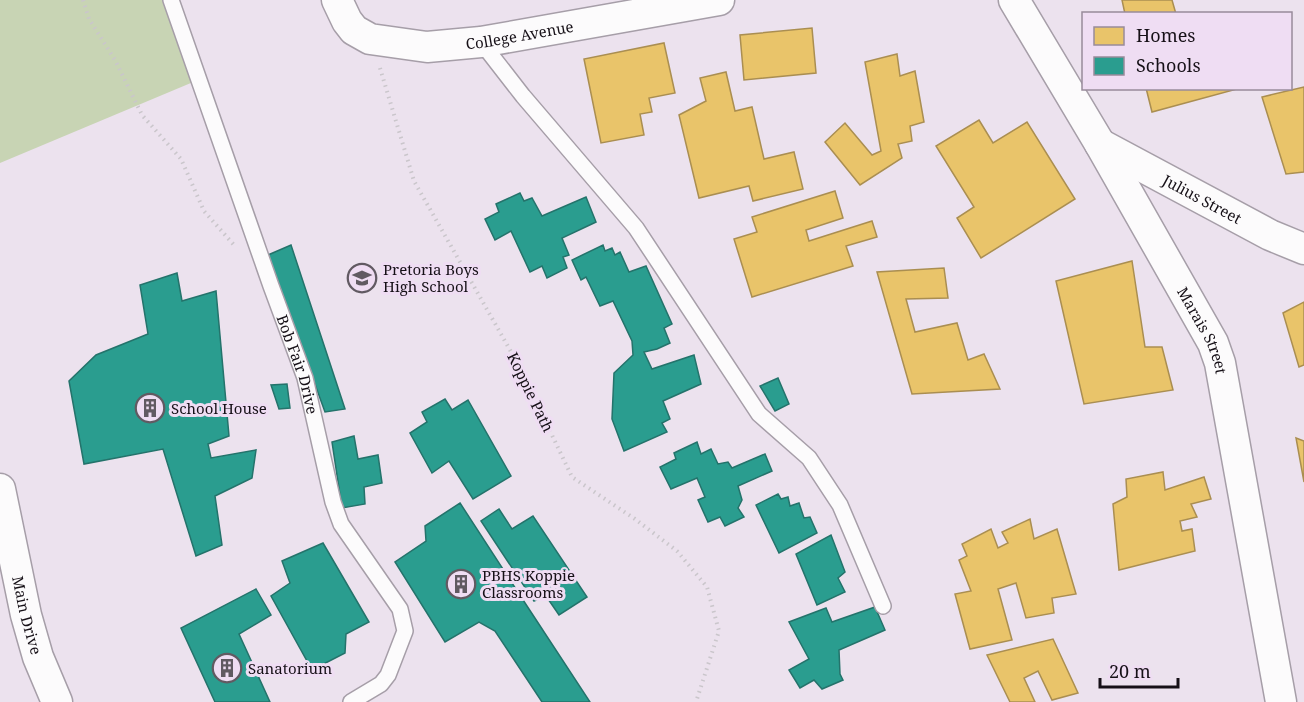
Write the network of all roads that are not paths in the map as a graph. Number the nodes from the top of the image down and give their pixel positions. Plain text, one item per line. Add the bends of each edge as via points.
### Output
1 (171, 0) edge
2 (337, 0) edge
3 (719, 0) edge
4 (1014, 0) edge
5 (481, 42) junction
6 (1100, 144) junction
7 (1304, 249) edge
8 (0, 489) edge
9 (883, 606) dead end
10 (57, 702) edge
11 (351, 702) edge
12 (1281, 702) edge

1 - 11 lane, Bob Fair Drive via 305,378 341,524 404,620 405,631 388,675 381,684
2 - 5 street, College Avenue via 354,30 370,39 426,47
3 - 5 street, College Avenue
4 - 6 street, Marais Street
5 - 9 lane via 636,228 759,414 809,458 840,505
6 - 7 street, Julius Street via 1270,235
6 - 12 street, Marais Street via 1209,335 1220,363
8 - 10 street, Main Drive via 26,615

